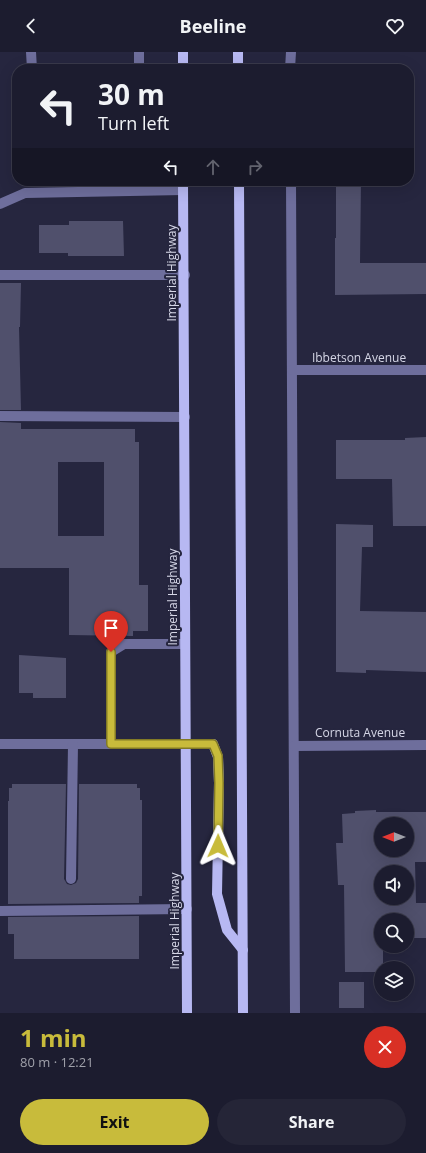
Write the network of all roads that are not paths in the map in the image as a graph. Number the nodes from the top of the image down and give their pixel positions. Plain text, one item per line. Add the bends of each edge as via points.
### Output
1 (32, 52) edge
2 (139, 52) edge
3 (183, 52) edge
4 (238, 52) edge
5 (291, 52) edge
6 (32, 64) edge
7 (139, 64) edge
8 (183, 64) edge
9 (238, 64) edge
10 (290, 64) edge
11 (161, 186) edge
12 (184, 186) edge
13 (239, 186) edge
14 (291, 186) edge
15 (0, 204) edge
16 (0, 275) edge
17 (185, 275) junction
18 (292, 370) junction
19 (426, 370) edge
20 (0, 416) edge
21 (185, 417) junction
22 (185, 644) junction
23 (0, 744) edge
24 (73, 744) junction
25 (111, 744) junction
26 (186, 744) junction
27 (426, 745) edge
28 (294, 746) junction
29 (71, 879) dead end
30 (186, 909) junction
31 (0, 911) edge
32 (243, 950) junction
33 (187, 1013) edge
34 (243, 1013) edge
35 (295, 1013) edge

1 - 6 street
2 - 7 street
3 - 8 main road
4 - 9 main road
5 - 10 street
11 - 15 street via 25,192
12 - 17 main road, Imperial Highway
13 - 32 main road
14 - 18 street
16 - 17 street
17 - 21 main road, Imperial Highway
18 - 19 street, Ibbetson Avenue
18 - 28 street
20 - 21 street
21 - 22 main road, Imperial Highway
22 - 25 street via 124,644 111,652
22 - 26 main road, Imperial Highway
23 - 24 street
24 - 25 street
24 - 29 street
25 - 26 street
26 - 30 main road, Imperial Highway
26 - 32 main road via 213,744 218,756 217,894 227,930
27 - 28 street, Cornuta Avenue
28 - 35 street
30 - 31 street
30 - 33 main road, Imperial Highway
32 - 34 main road

